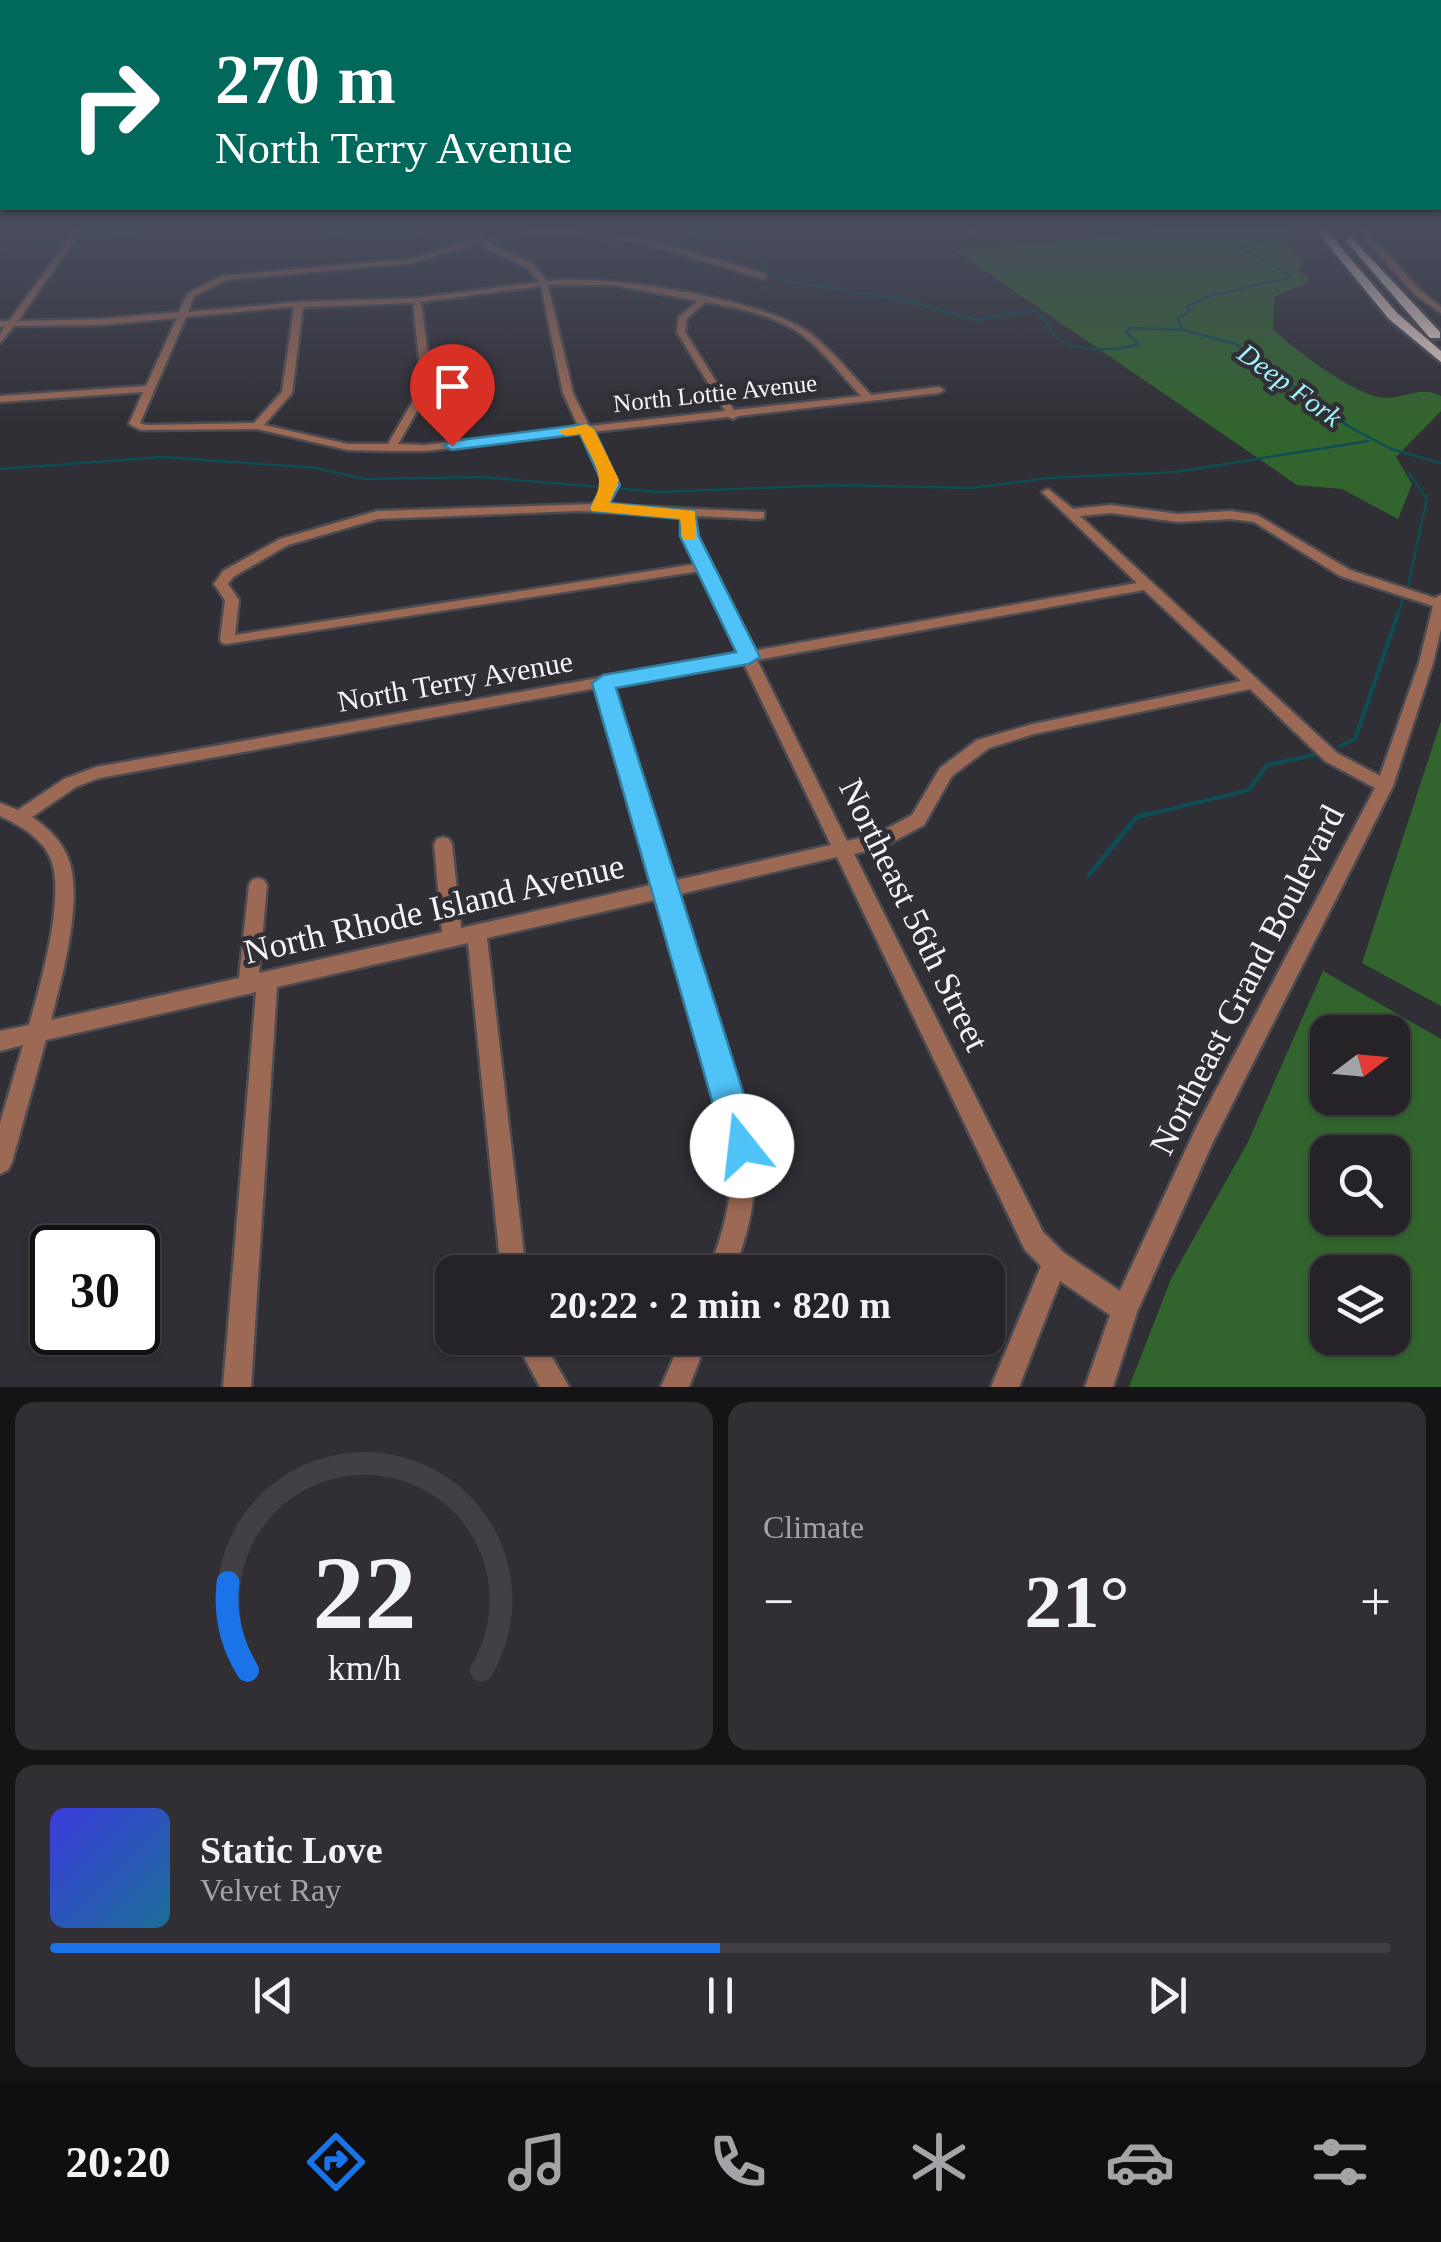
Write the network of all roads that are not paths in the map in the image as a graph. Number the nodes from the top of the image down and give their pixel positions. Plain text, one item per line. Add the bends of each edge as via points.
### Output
1 (33, 294) edge
2 (193, 294) edge
3 (464, 294) edge
4 (546, 294) edge
5 (675, 294) edge
6 (1374, 294) edge
7 (1398, 294) edge
8 (1419, 294) edge
9 (705, 299) junction
10 (417, 300) junction
11 (300, 304) junction
12 (1441, 311) edge
13 (183, 314) junction
14 (12, 323) junction
15 (0, 324) edge
16 (0, 340) edge
17 (1441, 340) edge
18 (1441, 358) edge
19 (148, 389) junction
20 (939, 390) dead end
21 (0, 399) edge
22 (870, 399) junction
23 (733, 416) junction
24 (257, 426) junction
25 (586, 429) junction
26 (392, 448) junction
27 (1048, 492) dead end
28 (598, 508) junction
29 (689, 514) junction
30 (1072, 514) junction
31 (760, 516) dead end
32 (704, 567) junction
33 (1148, 585) junction
34 (1440, 601) edge
35 (749, 657) junction
36 (603, 683) junction
37 (1252, 684) junction
38 (1385, 786) junction
39 (0, 809) edge
40 (20, 818) junction
41 (443, 844) dead end
42 (844, 851) junction
43 (258, 885) dead end
44 (666, 891) junction
45 (478, 932) junction
46 (452, 938) junction
47 (258, 982) junction
48 (34, 1034) junction
49 (0, 1041) edge
50 (0, 1162) edge
51 (512, 1255) edge
52 (728, 1255) edge
53 (1055, 1262) junction
54 (1125, 1310) junction
55 (537, 1355) edge
56 (688, 1355) edge
57 (238, 1387) edge
58 (555, 1387) edge
59 (675, 1387) edge
60 (1006, 1387) edge
61 (1099, 1387) edge

1 - 14 street
2 - 13 street
3 - 10 street
4 - 25 street via 562,373
5 - 9 street
6 - 18 highway
7 - 17 highway
8 - 12 street
9 - 22 street via 801,330
9 - 23 street via 684,317 681,332
10 - 11 street
10 - 26 street via 427,385
11 - 13 street
11 - 24 street via 287,393
13 - 14 street
13 - 19 street
14 - 15 street
14 - 16 street
19 - 21 street
19 - 24 street, North Lottie Avenue via 133,421 140,427
20 - 22 street, North Lottie Avenue
22 - 23 street, North Lottie Avenue
23 - 25 street, North Lottie Avenue
24 - 26 street, North Lottie Avenue via 348,448
25 - 26 street, North Lottie Avenue
25 - 28 street via 612,485
27 - 30 street
28 - 29 street
28 - 32 street via 366,516 284,542 220,584 231,595 227,640
29 - 31 street
29 - 32 street, Northeast 56th Street via 689,536
30 - 33 street
30 - 34 street via 1110,509 1256,519 1345,573
32 - 35 street, Northeast 56th Street
33 - 35 street, North Terry Avenue
33 - 37 street
34 - 38 street, Northeast Grand Boulevard
35 - 36 street, North Terry Avenue
35 - 42 street, Northeast 56th Street
36 - 40 street, North Terry Avenue via 96,773
36 - 44 street
37 - 38 street via 1341,765
37 - 42 street, North Rhode Island Avenue via 983,744 946,772 918,820
38 - 54 street, Northeast Grand Boulevard via 1204,1136
39 - 40 street
40 - 48 street via 50,841 67,893
41 - 46 street
42 - 44 street, North Rhode Island Avenue
42 - 53 street, Northeast 56th Street via 1034,1241
43 - 47 street
44 - 45 street, North Rhode Island Avenue
44 - 52 street via 742,1146 744,1204
45 - 46 street, North Rhode Island Avenue
45 - 51 street
46 - 47 street, North Rhode Island Avenue
47 - 48 street, North Rhode Island Avenue
47 - 57 street
48 - 49 street, North Rhode Island Avenue
48 - 50 street
53 - 54 street, Northeast 56th Street
53 - 60 street
54 - 61 street, Northeast Grand Boulevard
55 - 58 street
56 - 59 street

